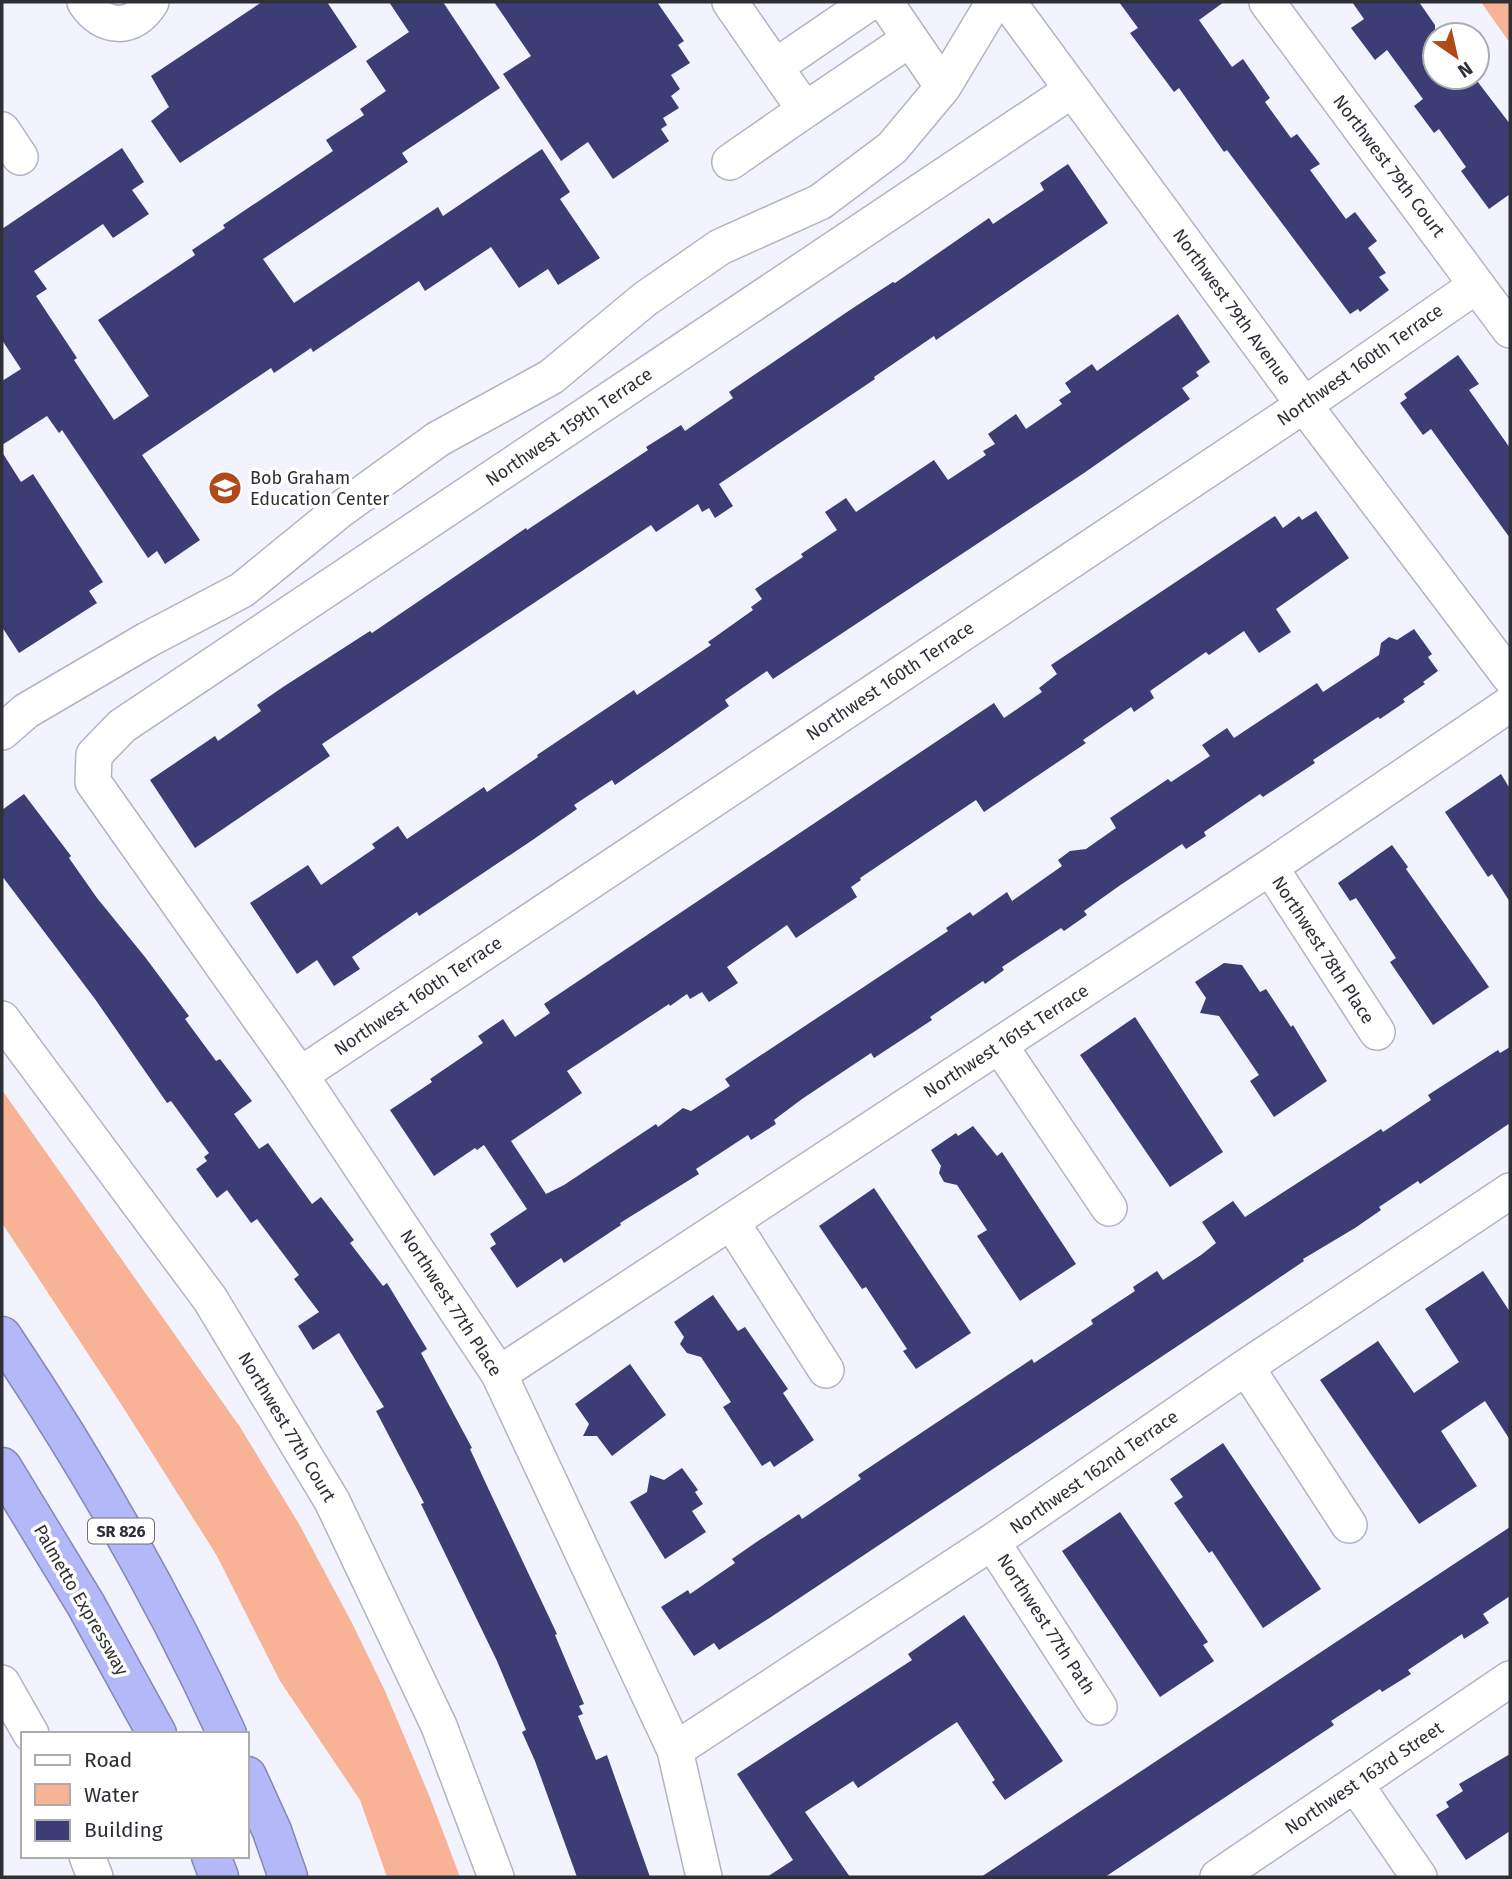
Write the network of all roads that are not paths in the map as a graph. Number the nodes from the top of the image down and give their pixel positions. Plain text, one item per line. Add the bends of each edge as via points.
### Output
1 (85, 2) edge
2 (151, 2) edge
3 (730, 2) edge
4 (870, 2) edge
5 (885, 2) edge
6 (993, 2) edge
7 (1008, 2) edge
8 (1267, 2) edge
9 (910, 38) junction
10 (775, 67) junction
11 (943, 87) junction
12 (1072, 90) junction
13 (805, 110) junction
14 (730, 162) dead end
15 (1477, 285) junction
16 (1510, 330) edge
17 (1304, 405) junction
18 (1510, 677) edge
19 (1510, 704) edge
20 (2, 732) edge
21 (93, 782) joint
22 (1270, 867) junction
23 (2, 1019) edge
24 (1377, 1032) dead end
25 (1000, 1046) junction
26 (300, 1075) junction
27 (1509, 1195) edge
28 (1109, 1208) dead end
29 (732, 1223) junction
30 (2, 1336) edge
31 (1245, 1367) junction
32 (826, 1370) dead end
33 (499, 1374) junction
34 (2, 1467) edge
35 (1349, 1525) dead end
36 (992, 1542) junction
37 (1510, 1679) edge
38 (2, 1683) edge
39 (1099, 1707) dead end
40 (29, 1732) edge
41 (156, 1732) edge
42 (226, 1732) edge
43 (675, 1750) junction
44 (248, 1778) edge
45 (1355, 1784) junction
46 (88, 1858) edge
47 (212, 1858) edge
48 (96, 1877) edge
49 (219, 1877) edge
50 (288, 1877) edge
51 (496, 1877) edge
52 (704, 1877) edge
53 (1218, 1877) edge
54 (1419, 1877) edge

1 - 2 street via 102,19 125,23 136,19
3 - 10 street
4 - 10 street
5 - 9 street
6 - 11 street
7 - 12 street, Northwest 79th Avenue
8 - 15 street, Northwest 79th Court
9 - 11 street
9 - 13 street
10 - 13 street
11 - 20 street via 892,148 820,202 720,247 645,299 551,377 438,439 340,510 242,590 37,704
12 - 17 street, Northwest 79th Avenue
12 - 21 street, Northwest 159th Terrace via 122,726 94,755
13 - 14 street
15 - 16 street, Northwest 79th Court
15 - 17 street, Northwest 160th Terrace
17 - 18 street, Northwest 79th Avenue
17 - 26 street, Northwest 160th Terrace
19 - 22 street, Northwest 161st Terrace
21 - 26 street, Northwest 77th Place
22 - 24 street, Northwest 78th Place
22 - 25 street, Northwest 161st Terrace
23 - 51 street, Northwest 77th Court via 210,1299 331,1501 439,1726
25 - 28 street
25 - 29 street, Northwest 161st Terrace
26 - 33 street, Northwest 77th Place
27 - 31 street, Northwest 162nd Terrace
29 - 32 street
29 - 33 street, Northwest 161st Terrace
30 - 42 highway, SR 826 via 49,1406 143,1569
31 - 35 street
31 - 36 street, Northwest 162nd Terrace
33 - 43 street, Northwest 77th Place
34 - 41 highway, Palmetto Expressway
36 - 39 street, Northwest 77th Path
36 - 43 street, Northwest 162nd Terrace
37 - 45 street, Northwest 163rd Street
38 - 40 street
43 - 52 street, Northwest 77th Place
44 - 50 highway
45 - 53 street, Northwest 163rd Street
45 - 54 street
46 - 48 street
47 - 49 highway

